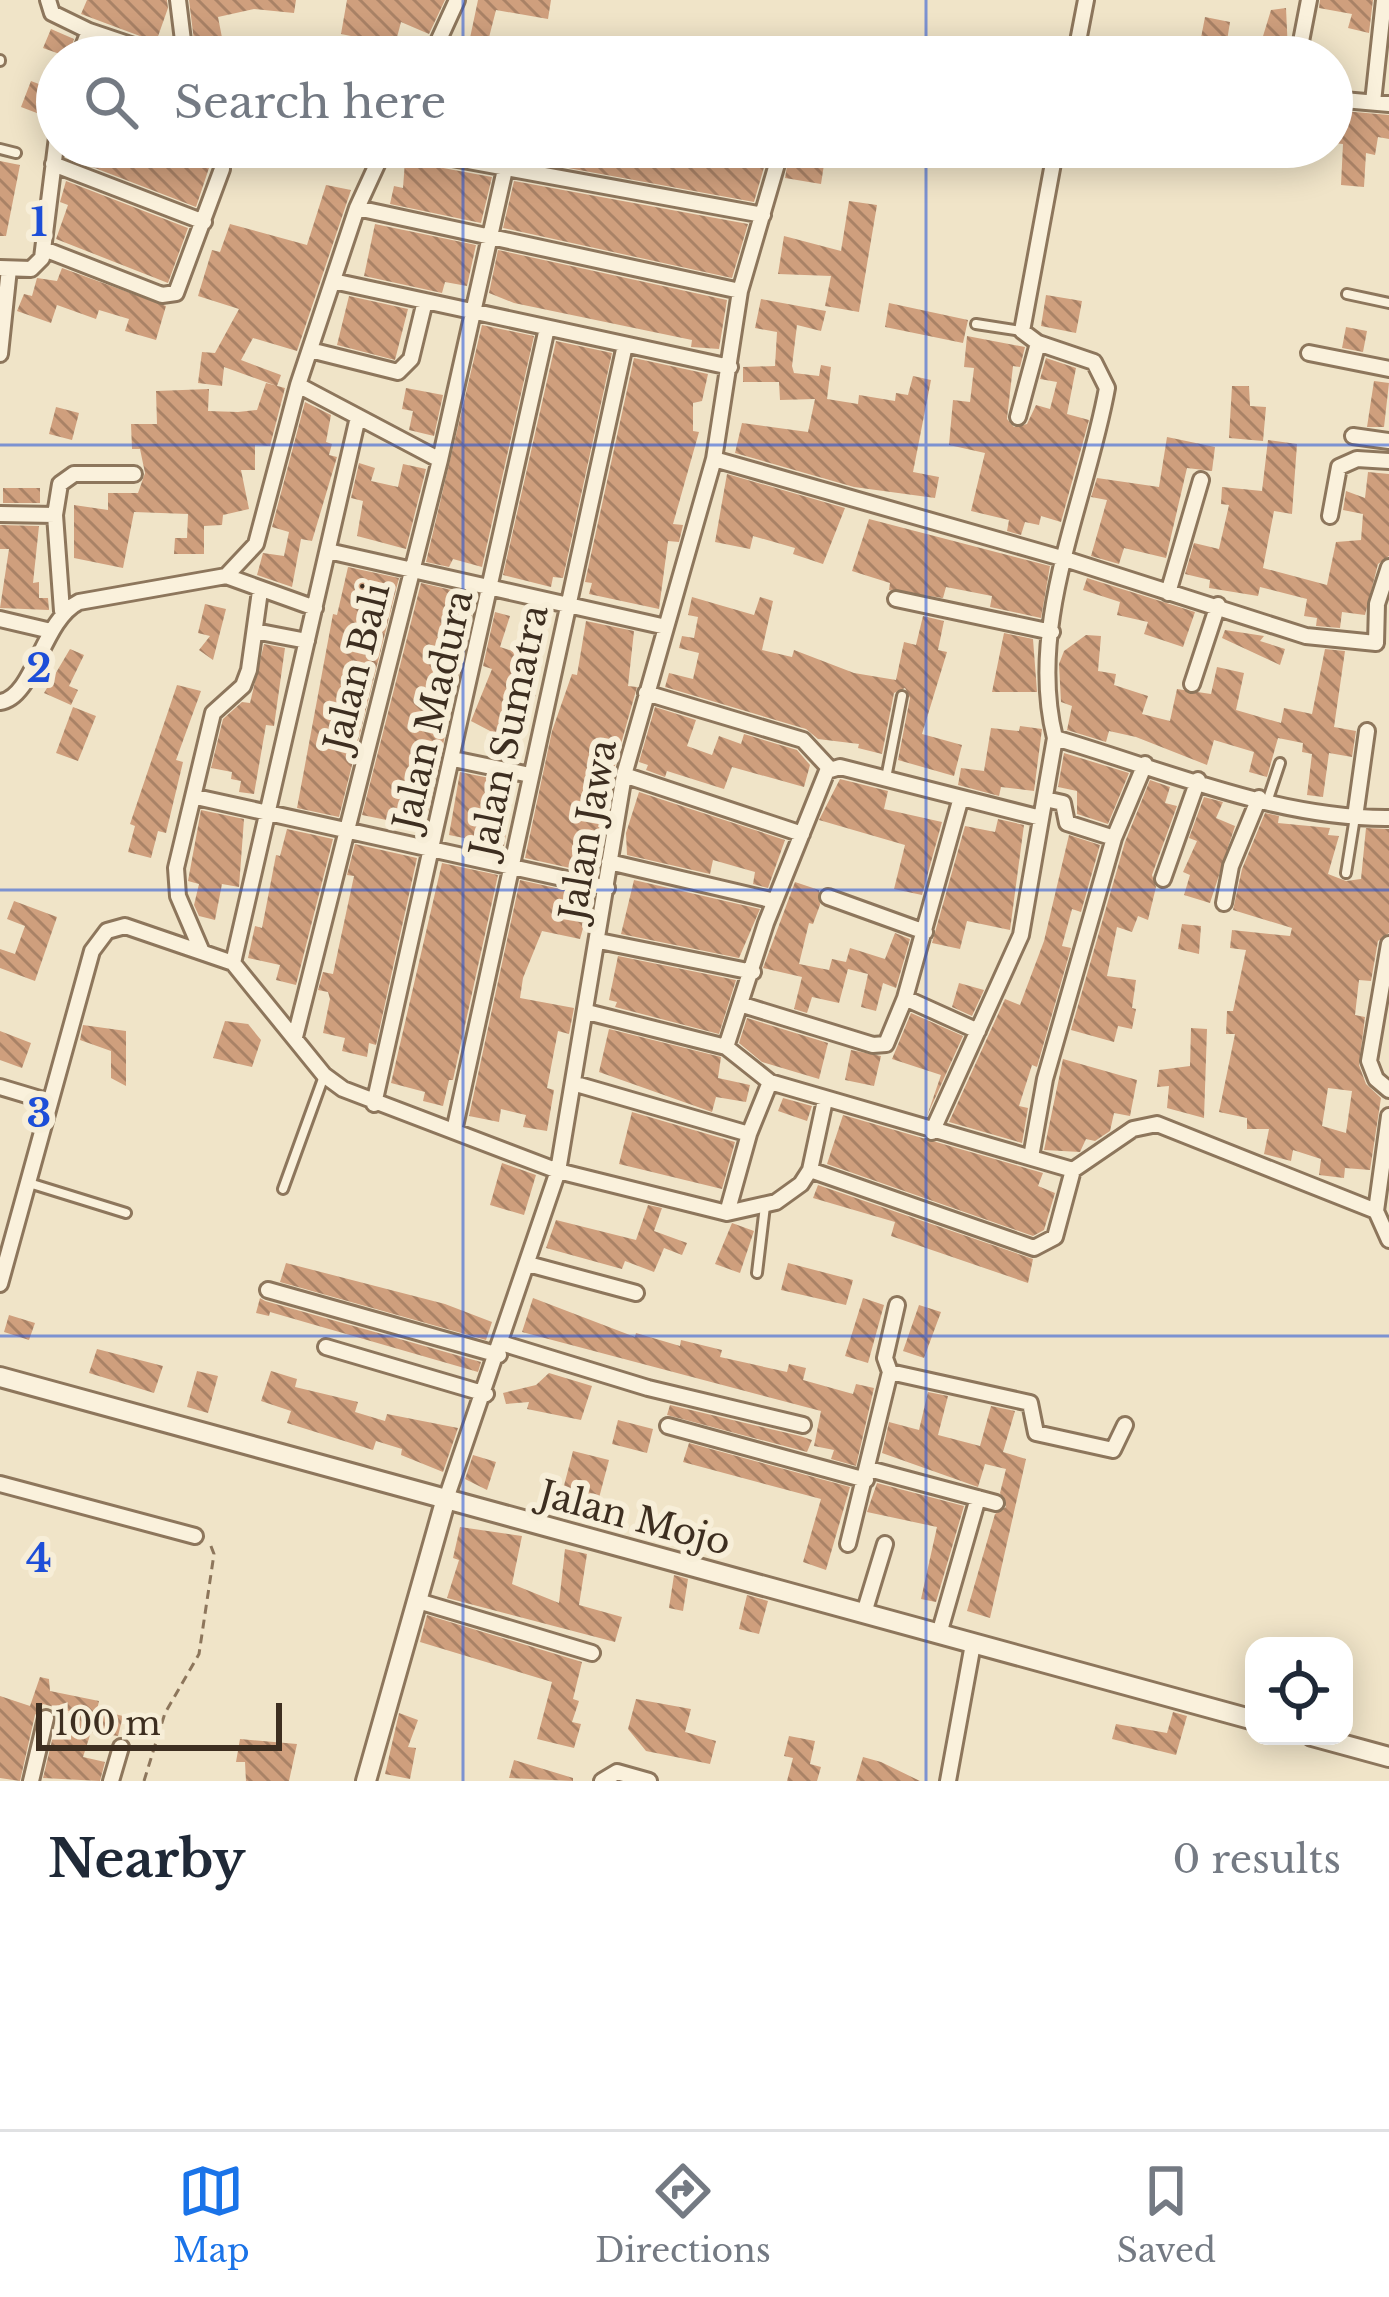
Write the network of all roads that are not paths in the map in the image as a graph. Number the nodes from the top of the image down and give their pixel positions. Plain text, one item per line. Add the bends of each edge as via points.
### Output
1 (48, 0) edge
2 (178, 0) edge
3 (457, 0) edge
4 (1086, 0) edge
5 (1309, 0) edge
6 (1384, 0) edge
7 (89, 32) junction
8 (87, 36) edge
9 (101, 36) edge
10 (182, 36) edge
11 (441, 36) edge
12 (1079, 36) edge
13 (1302, 36) edge
14 (1381, 103) edge
15 (0, 149) edge
16 (16, 154) dead end
17 (53, 168) edge
18 (63, 168) edge
19 (221, 168) edge
20 (377, 168) edge
21 (495, 168) edge
22 (776, 168) edge
23 (1052, 168) edge
24 (505, 170) junction
25 (357, 208) junction
26 (763, 215) junction
27 (204, 222) junction
28 (491, 238) junction
29 (44, 249) junction
30 (4, 268) edge
31 (333, 281) junction
32 (740, 291) junction
33 (1347, 294) dead end
34 (425, 301) junction
35 (1389, 303) edge
36 (474, 312) junction
37 (976, 324) dead end
38 (547, 328) junction
39 (1022, 331) junction
40 (1038, 343) junction
41 (625, 345) junction
42 (310, 350) junction
43 (0, 353) edge
44 (1309, 353) dead end
45 (730, 367) junction
46 (1389, 369) edge
47 (298, 385) junction
48 (358, 417) junction
49 (1018, 417) dead end
50 (1353, 436) dead end
51 (1389, 441) edge
52 (714, 459) junction
53 (440, 460) junction
54 (1389, 461) edge
55 (134, 474) dead end
56 (1202, 480) dead end
57 (0, 514) edge
58 (55, 515) junction
59 (1330, 516) dead end
60 (328, 551) junction
61 (1065, 559) junction
62 (1389, 567) edge
63 (413, 571) junction
64 (226, 576) junction
65 (491, 588) junction
66 (260, 591) junction
67 (1168, 593) junction
68 (896, 599) dead end
69 (1218, 605) junction
70 (567, 607) junction
71 (315, 608) junction
72 (62, 611) junction
73 (0, 620) edge
74 (666, 627) junction
75 (51, 631) junction
76 (254, 631) junction
77 (1052, 632) junction
78 (308, 641) junction
79 (1192, 684) dead end
80 (646, 693) junction
81 (902, 696) dead end
82 (0, 702) edge
83 (1366, 731) dead end
84 (1055, 738) junction
85 (453, 759) junction
86 (1280, 763) dead end
87 (1145, 764) junction
88 (830, 769) junction
89 (530, 775) junction
90 (624, 775) junction
91 (886, 779) junction
92 (1198, 780) junction
93 (196, 797) junction
94 (1045, 799) junction
95 (1264, 799) junction
96 (960, 801) junction
97 (268, 813) junction
98 (1355, 817) junction
99 (1041, 818) junction
100 (1389, 818) edge
101 (347, 830) junction
102 (802, 834) junction
103 (1114, 838) junction
104 (433, 849) junction
105 (609, 862) junction
106 (510, 866) junction
107 (1346, 873) dead end
108 (1163, 878) dead end
109 (607, 888) junction
110 (828, 897) dead end
111 (776, 901) junction
112 (1224, 903) dead end
113 (925, 932) junction
114 (599, 940) junction
115 (1389, 944) edge
116 (202, 952) junction
117 (233, 963) junction
118 (752, 972) junction
119 (905, 998) junction
120 (742, 1006) junction
121 (587, 1012) junction
122 (979, 1031) junction
123 (295, 1036) junction
124 (726, 1047) junction
125 (324, 1075) junction
126 (770, 1082) junction
127 (576, 1084) junction
128 (0, 1087) edge
129 (1389, 1090) edge
130 (825, 1100) junction
131 (50, 1102) junction
132 (374, 1104) junction
133 (1389, 1116) edge
134 (454, 1130) junction
135 (932, 1132) junction
136 (749, 1134) junction
137 (1031, 1157) junction
138 (810, 1170) junction
139 (1073, 1170) junction
140 (559, 1171) junction
141 (28, 1183) junction
142 (283, 1189) dead end
143 (765, 1204) junction
144 (1376, 1211) junction
145 (126, 1213) dead end
146 (727, 1213) junction
147 (0, 1218) edge
148 (17, 1223) junction
149 (1389, 1240) edge
150 (529, 1264) junction
151 (757, 1274) dead end
152 (0, 1284) edge
153 (268, 1291) dead end
154 (637, 1293) dead end
155 (898, 1304) dead end
156 (326, 1347) dead end
157 (500, 1349) junction
158 (890, 1372) junction
159 (0, 1377) edge
160 (486, 1394) junction
161 (803, 1425) dead end
162 (1125, 1425) dead end
163 (668, 1426) dead end
164 (867, 1475) junction
165 (0, 1484) edge
166 (978, 1498) junction
167 (446, 1502) junction
168 (996, 1503) dead end
169 (195, 1536) road end
170 (848, 1544) dead end
171 (885, 1544) dead end
172 (418, 1601) junction
173 (864, 1612) junction
174 (939, 1634) junction
175 (973, 1644) junction
176 (592, 1653) dead end
177 (46, 1718) dead end
178 (1245, 1718) edge
179 (1345, 1745) edge
180 (121, 1747) dead end
181 (1389, 1757) edge
182 (31, 1781) edge
183 (112, 1781) edge
184 (366, 1781) edge
185 (602, 1781) edge
186 (649, 1781) edge
187 (948, 1781) edge

1 - 7 street via 52,13
2 - 10 street
3 - 11 street
4 - 12 street
5 - 13 street
6 - 14 street
7 - 8 street
7 - 9 street
15 - 16 lane
17 - 29 street
18 - 27 street
19 - 27 street
20 - 25 street
21 - 24 street
22 - 26 street, Jalan Jawa
23 - 39 street
24 - 26 street
24 - 28 street, Jalan Bali
25 - 28 street
25 - 31 street
26 - 32 street, Jalan Jawa
27 - 29 street via 184,282 172,294
28 - 32 street
28 - 36 street, Jalan Bali
29 - 30 street via 31,269
30 - 43 street
31 - 34 street
31 - 42 street
32 - 45 street, Jalan Jawa
33 - 35 lane
34 - 36 street
34 - 42 street via 411,358 398,372
36 - 38 street
36 - 53 street, Jalan Bali
37 - 39 lane
38 - 41 street
38 - 65 street, Jalan Madura
39 - 40 street
40 - 49 street
40 - 61 street via 1094,362 1106,379
41 - 45 street
41 - 70 street, Jalan Sumatra
42 - 47 street
44 - 46 street
45 - 52 street, Jalan Jawa
47 - 48 street
47 - 64 street via 256,544
48 - 53 street
48 - 60 street
50 - 51 street
52 - 61 street
52 - 74 street, Jalan Jawa
53 - 63 street, Jalan Bali
54 - 59 street via 1357,458 1339,467
55 - 58 street via 66,476
56 - 67 street
57 - 58 street
58 - 72 street
60 - 63 street
60 - 71 street
61 - 67 street
61 - 77 street
62 - 69 street via 1377,640 1368,645 1306,635
63 - 65 street
63 - 101 street, Jalan Bali
64 - 66 street
64 - 72 street
65 - 70 street
65 - 85 street, Jalan Madura
66 - 71 street
66 - 76 street
67 - 69 street
68 - 77 street
69 - 79 street
70 - 74 street
70 - 89 street, Jalan Sumatra
71 - 78 street
72 - 75 street
73 - 75 street
74 - 80 street, Jalan Jawa
75 - 82 street via 18,693
76 - 78 street
76 - 93 street via 243,686 213,713
77 - 84 street via 1046,704
78 - 97 street
80 - 88 street via 803,740
80 - 90 street, Jalan Jawa
81 - 91 lane
83 - 98 street
84 - 87 street
84 - 94 street
85 - 89 street
85 - 104 street, Jalan Madura
86 - 95 lane
87 - 92 street
87 - 103 street
88 - 91 street
88 - 102 street
89 - 106 street, Jalan Sumatra
90 - 102 street
90 - 105 street, Jalan Jawa
91 - 96 street
92 - 95 street
92 - 108 street
93 - 97 street
93 - 116 street via 174,883
94 - 99 street
94 - 103 street via 1063,803 1072,825
95 - 98 street
95 - 112 street
96 - 99 street
96 - 113 street
97 - 101 street
97 - 117 street
98 - 100 street
98 - 107 lane
99 - 122 street via 1022,934
101 - 104 street
101 - 123 street, Jalan Bali
102 - 111 street
103 - 137 street
104 - 106 street
104 - 132 street, Jalan Madura
105 - 109 street, Jalan Jawa
105 - 111 street
106 - 109 street
106 - 134 street, Jalan Sumatra
109 - 114 street, Jalan Jawa
110 - 113 street
111 - 118 street
113 - 119 street
114 - 118 street
114 - 121 street, Jalan Jawa
115 - 129 street via 1369,1061
116 - 117 street
116 - 131 street via 125,926 98,938
117 - 123 street
118 - 120 street
119 - 120 street via 889,1040 877,1046
119 - 122 street
120 - 124 street
121 - 124 street
121 - 127 street, Jalan Jawa
122 - 135 street
123 - 125 street
124 - 126 street
125 - 132 street
125 - 142 lane
126 - 130 street
126 - 136 street
127 - 136 street
127 - 140 street, Jalan Jawa
128 - 131 street
130 - 135 street
130 - 138 street
131 - 141 street
132 - 134 street
133 - 144 street
134 - 140 street
135 - 137 street
136 - 146 street
137 - 139 street
138 - 139 street via 1034,1248 1055,1238
138 - 143 street
139 - 144 street via 1133,1129 1157,1124
140 - 146 street
140 - 150 street, Jalan Jawa
141 - 145 lane
141 - 148 street
143 - 146 street
143 - 151 lane
144 - 149 street
147 - 148 lane
148 - 152 street
150 - 154 street
150 - 157 street, Jalan Jawa
153 - 157 street
155 - 158 street via 885,1358
156 - 160 street
157 - 160 street, Jalan Jawa
157 - 161 street
158 - 162 street via 1030,1402 1036,1433 1100,1450 1113,1450
158 - 164 street
159 - 167 street, Jalan Mojo
160 - 167 street, Jalan Jawa
163 - 164 street
164 - 166 street
164 - 170 street
165 - 169 street
166 - 168 street
166 - 174 street
167 - 172 street
167 - 173 street, Jalan Mojo
171 - 173 street
172 - 176 street
172 - 184 street
173 - 174 street, Jalan Mojo
174 - 175 street, Jalan Mojo
175 - 178 street, Jalan Mojo
175 - 187 street
177 - 182 street
179 - 181 street
180 - 183 street
185 - 186 street via 617,1772

